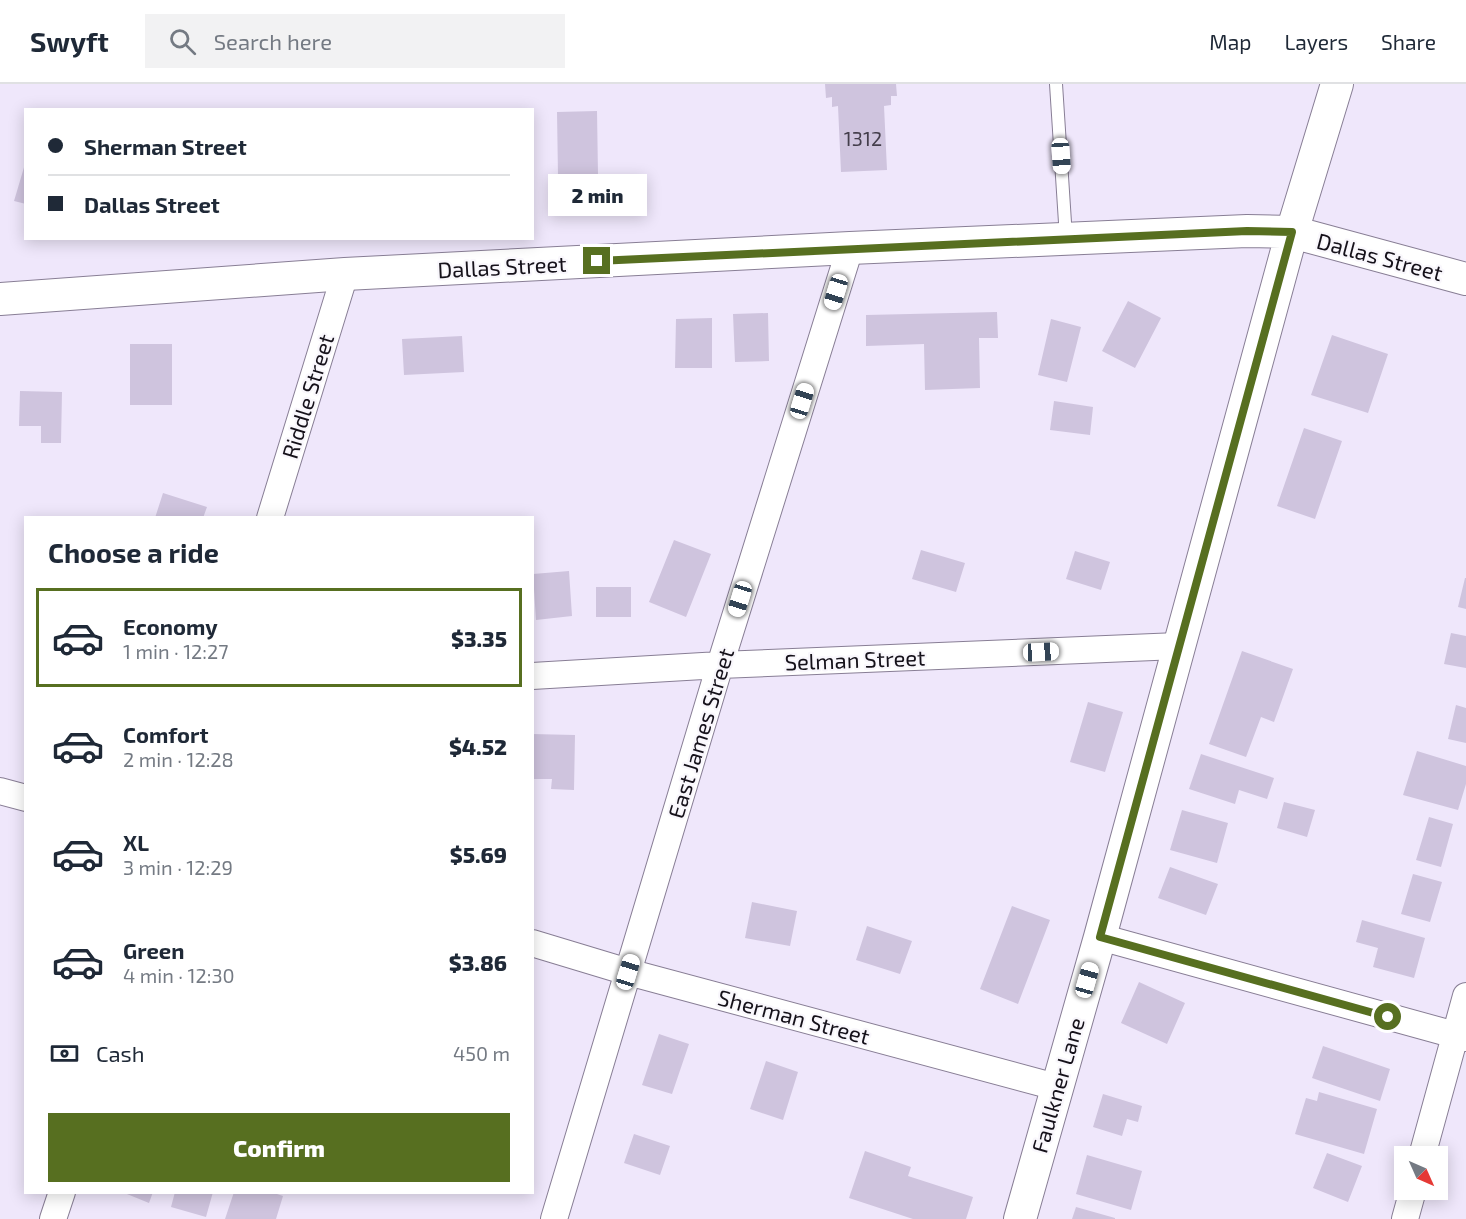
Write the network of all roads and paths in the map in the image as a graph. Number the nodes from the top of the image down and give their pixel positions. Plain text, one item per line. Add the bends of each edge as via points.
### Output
1 (1056, 84) edge
2 (1337, 84) edge
3 (1292, 232) junction
4 (1066, 239) junction
5 (850, 248) junction
6 (345, 274) junction
7 (1466, 279) edge
8 (0, 298) edge
9 (271, 516) edge
10 (1178, 646) junction
11 (720, 665) junction
12 (534, 676) edge
13 (0, 791) edge
14 (24, 797) edge
15 (1100, 937) junction
16 (534, 944) edge
17 (628, 972) junction
18 (1466, 996) edge
19 (1460, 1037) edge
20 (1056, 1087) junction
21 (1425, 1146) edge
22 (61, 1194) edge
23 (1410, 1200) edge
24 (53, 1219) edge
25 (554, 1219) edge
26 (1020, 1219) edge
27 (1405, 1219) edge

1 - 4 lane
2 - 3 street, Faulkner Lane
3 - 4 street, Dallas Street
3 - 7 street, Dallas Street
3 - 10 street, Faulkner Lane
4 - 5 street, Dallas Street
5 - 6 street, Dallas Street
5 - 11 street, East James Street
6 - 8 street, Dallas Street
6 - 9 street, Riddle Street
10 - 11 street, Selman Street
10 - 15 street, Faulkner Lane
11 - 12 street, Selman Street
11 - 17 street, East James Street
13 - 14 street
15 - 19 street
15 - 20 street, Faulkner Lane
16 - 17 street, Sherman Street
17 - 20 street, Sherman Street
17 - 25 street, East James Street
18 - 19 street
19 - 21 street
20 - 26 street, Faulkner Lane
22 - 24 street
23 - 27 street

